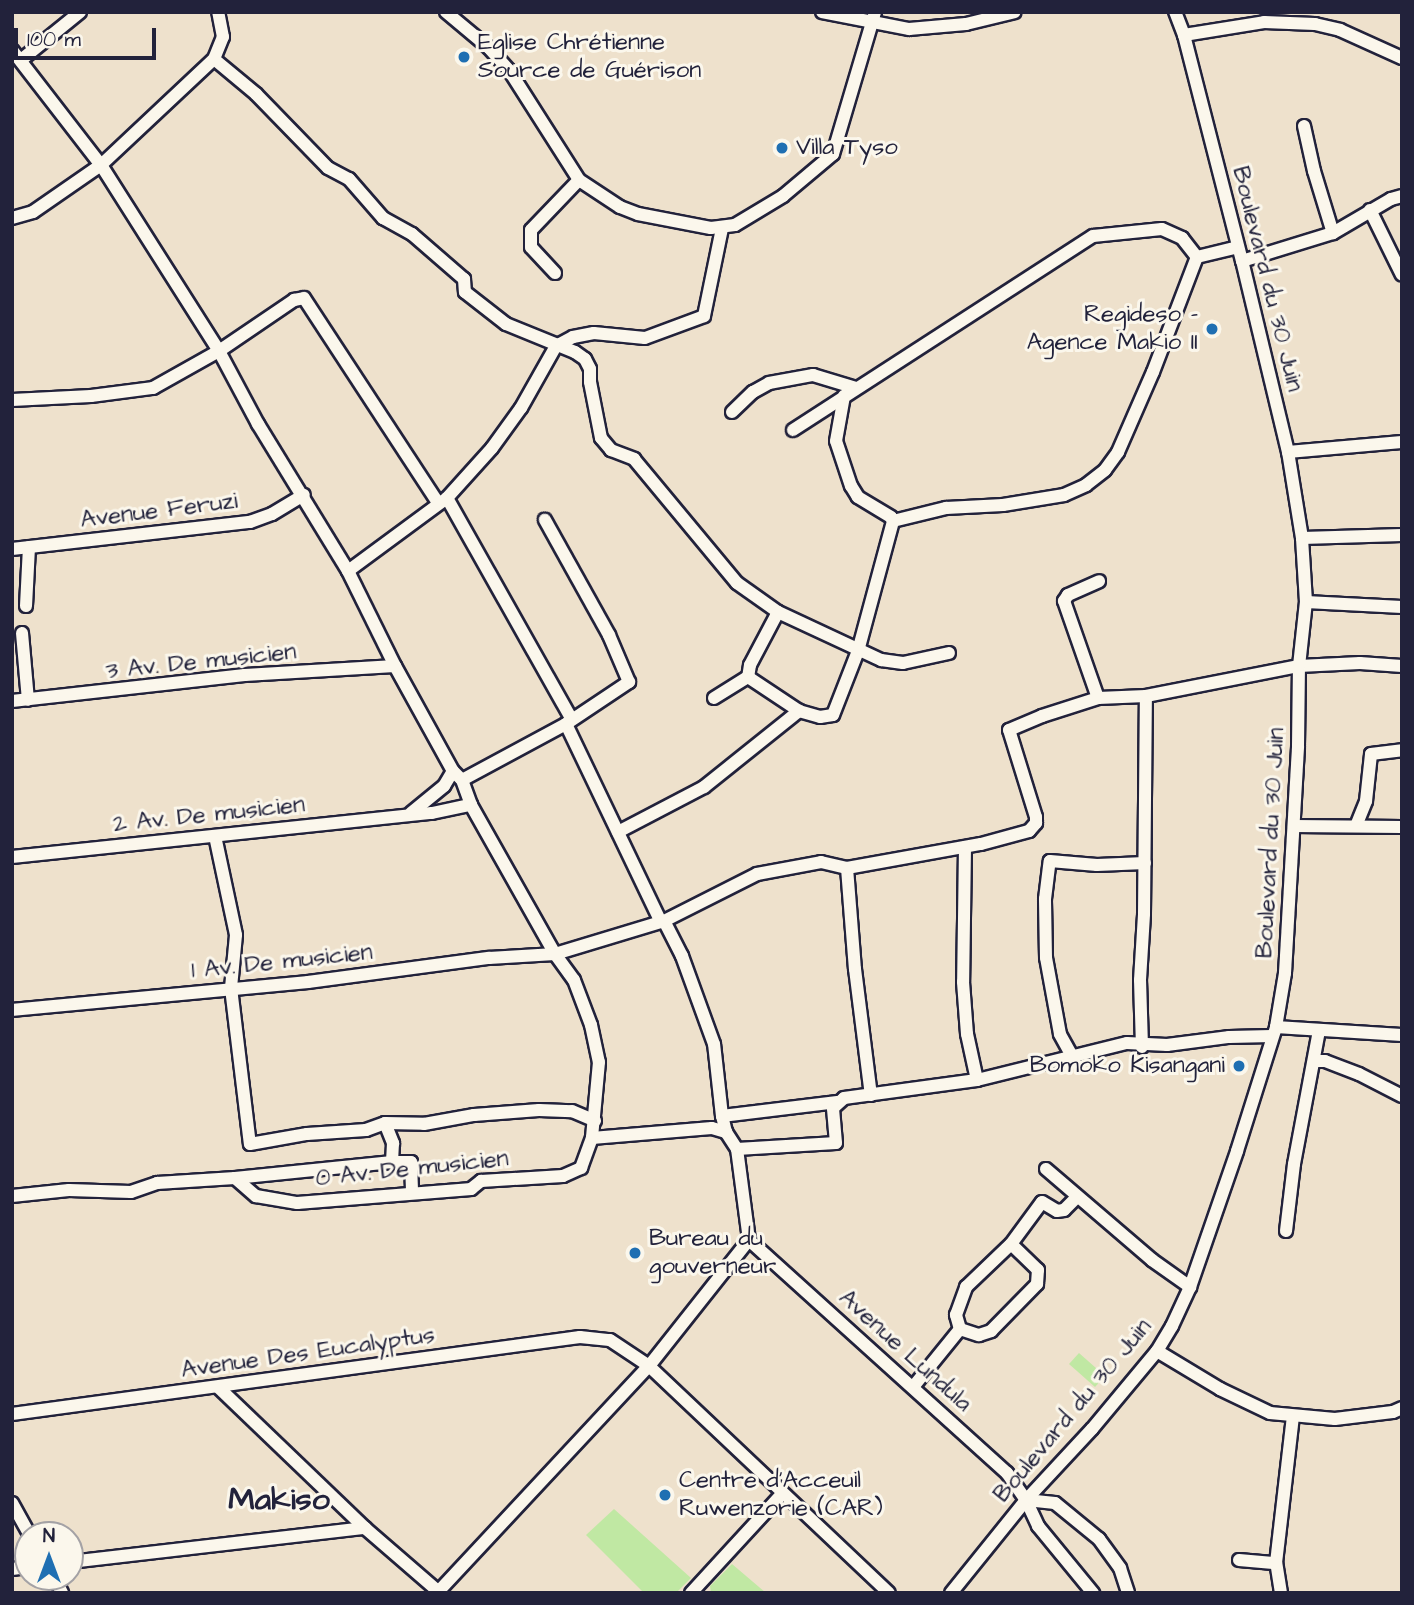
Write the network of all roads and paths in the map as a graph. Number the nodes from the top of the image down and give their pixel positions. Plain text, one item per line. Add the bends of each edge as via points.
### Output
1 (80, 12) edge
2 (218, 12) edge
3 (446, 12) edge
4 (822, 12) edge
5 (1015, 12) edge
6 (1175, 12) edge
7 (875, 18) edge
8 (1184, 35) junction
9 (17, 55) edge
10 (1402, 58) edge
11 (214, 59) junction
12 (1304, 125) dead end
13 (101, 164) junction
14 (579, 180) junction
15 (1402, 196) edge
16 (1370, 211) junction
17 (12, 218) edge
18 (722, 228) junction
19 (1333, 233) junction
20 (1238, 247) junction
21 (1197, 257) junction
22 (1242, 261) junction
23 (555, 273) dead end
24 (1402, 275) edge
25 (556, 346) junction
26 (219, 351) junction
27 (856, 388) junction
28 (844, 396) junction
29 (12, 400) edge
30 (732, 412) dead end
31 (793, 430) dead end
32 (1402, 442) edge
33 (1288, 452) junction
34 (304, 495) junction
35 (442, 500) junction
36 (545, 520) dead end
37 (893, 522) junction
38 (1402, 535) edge
39 (1302, 538) junction
40 (29, 547) junction
41 (12, 549) edge
42 (348, 571) junction
43 (1099, 581) dead end
44 (1306, 603) junction
45 (26, 606) dead end
46 (1402, 607) edge
47 (778, 612) junction
48 (22, 633) dead end
49 (858, 651) junction
50 (948, 653) dead end
51 (395, 666) junction
52 (1299, 666) junction
53 (1402, 666) edge
54 (748, 677) junction
55 (1146, 696) junction
56 (714, 698) dead end
57 (1098, 698) junction
58 (28, 700) junction
59 (12, 702) edge
60 (799, 711) junction
61 (568, 721) junction
62 (1402, 750) edge
63 (457, 775) junction
64 (471, 805) junction
65 (411, 813) junction
66 (1294, 826) junction
67 (1356, 826) junction
68 (1402, 827) edge
69 (618, 832) junction
70 (215, 836) junction
71 (965, 847) junction
72 (12, 857) edge
73 (1145, 863) junction
74 (847, 868) junction
75 (662, 920) junction
76 (555, 954) junction
77 (231, 988) junction
78 (12, 1010) edge
79 (1319, 1030) junction
80 (1274, 1032) junction
81 (1402, 1035) edge
82 (1142, 1046) junction
83 (1072, 1056) junction
84 (1315, 1061) junction
85 (977, 1080) junction
86 (871, 1095) junction
87 (1402, 1096) edge
88 (837, 1102) junction
89 (722, 1116) junction
90 (595, 1121) junction
91 (385, 1124) junction
92 (726, 1132) junction
93 (592, 1138) junction
94 (737, 1149) junction
95 (392, 1162) junction
96 (1045, 1169) dead end
97 (234, 1178) junction
98 (412, 1192) junction
99 (12, 1196) edge
100 (1077, 1197) junction
101 (1286, 1231) dead end
102 (748, 1240) junction
103 (1011, 1244) junction
104 (1190, 1287) junction
105 (960, 1329) junction
106 (1157, 1351) junction
107 (649, 1366) junction
108 (218, 1387) junction
109 (913, 1387) junction
110 (1402, 1408) edge
111 (12, 1414) edge
112 (1293, 1416) junction
113 (782, 1494) junction
114 (1026, 1500) junction
115 (12, 1503) edge
116 (22, 1521) edge
117 (365, 1528) junction
118 (84, 1560) edge
119 (1239, 1560) dead end
120 (1276, 1563) junction
121 (438, 1592) edge
122 (691, 1593) edge
123 (889, 1593) edge
124 (951, 1593) edge
125 (1093, 1593) edge
126 (1128, 1593) edge
127 (1281, 1593) edge

1 - 9 street
2 - 11 street via 223,37
3 - 14 street via 509,70
4 - 7 street
5 - 7 street via 936,28 909,29
6 - 8 street, Boulevard du 30 Juin
7 - 18 street via 833,154 783,196
8 - 10 street via 1264,22 1315,24 1340,30
8 - 20 street, Boulevard du 30 Juin
9 - 13 street, 0 Av. De musicien
11 - 13 street
11 - 25 street via 256,94 328,168 349,179 383,218 412,234 464,279 465,292 506,324
12 - 19 street
13 - 17 street via 33,212
13 - 26 street, 0 Av. De musicien
14 - 18 street via 638,214
14 - 23 street via 531,230 531,247
15 - 16 street
16 - 19 street
16 - 24 street
18 - 25 street via 704,316 645,338 594,333
19 - 22 street
20 - 21 street
20 - 22 street, Boulevard du 30 Juin
21 - 27 street via 1182,238 1162,229 1093,236
21 - 37 street via 1153,372 1118,452 1105,470 1064,495 946,508
22 - 33 street, Boulevard du 30 Juin
25 - 35 street via 492,448
25 - 47 street via 585,359 601,438 611,450 634,459 737,583
26 - 29 street via 153,388
26 - 34 street, 0 Av. De musicien via 258,424
26 - 35 street via 293,300 306,299 369,402
27 - 28 street
27 - 30 street via 817,375 769,383
28 - 31 street
28 - 37 street via 836,440 851,486 858,497
32 - 33 street
33 - 39 street, Boulevard du 30 Juin
34 - 40 street, Avenue Feruzi via 250,522
34 - 42 street, 0 Av. De musicien
35 - 42 street
35 - 61 street
36 - 61 street via 629,678 626,685
37 - 49 street
38 - 39 street
39 - 44 street, Boulevard du 30 Juin
40 - 41 street, Avenue Feruzi
40 - 45 street
42 - 51 street, 0 Av. De musicien
43 - 57 street via 1064,601
44 - 46 street
44 - 52 street, Boulevard du 30 Juin
47 - 49 street
47 - 54 street
48 - 58 street
49 - 50 street via 903,663
49 - 60 street via 833,715 820,717
51 - 58 street, 3 Av. De musicien via 245,675
51 - 63 street, 0 Av. De musicien
52 - 53 street
52 - 55 street
52 - 66 street, Boulevard du 30 Juin
54 - 56 street
54 - 60 street
55 - 57 street
55 - 73 street
57 - 71 street, 1 Av. De musicien via 1009,730 1036,823 1029,831
58 - 59 street, 3 Av. De musicien
60 - 69 street via 705,787
61 - 63 street
61 - 69 street
62 - 67 street via 1371,754 1366,800
63 - 64 street, 0 Av. De musicien
63 - 65 street
64 - 65 street, 2 Av. De musicien
64 - 76 street, 0 Av. De musicien
65 - 70 street, 2 Av. De musicien
66 - 67 street
66 - 80 street, Boulevard du 30 Juin via 1285,973
67 - 68 street
69 - 75 street
70 - 72 street, 2 Av. De musicien
70 - 77 street via 236,934
71 - 74 street, 1 Av. De musicien
71 - 85 street via 963,982
73 - 82 street
73 - 83 street via 1050,861 1046,958 1060,1034
74 - 75 street, 1 Av. De musicien via 821,862 757,874
74 - 86 street
75 - 76 street, 1 Av. De musicien
75 - 89 street via 682,956 714,1044
76 - 77 street, 1 Av. De musicien
76 - 90 street, 0 Av. De musicien via 574,981 592,1025 599,1062
77 - 78 street, 1 Av. De musicien
77 - 91 street via 250,1144
79 - 80 street
79 - 81 street
79 - 84 street
80 - 82 street
80 - 104 street, Boulevard du 30 Juin
82 - 83 street via 1127,1043
83 - 85 street
84 - 87 street via 1360,1074
84 - 101 street
85 - 86 street
86 - 88 street
88 - 89 street
88 - 94 street via 833,1108 836,1143
89 - 92 street
90 - 91 street via 583,1113 554,1110
90 - 93 street, 0 Av. De musicien
91 - 95 street via 393,1143
92 - 93 street via 712,1128
92 - 94 street
93 - 98 street, 0 Av. De musicien via 581,1168 563,1176 481,1181 471,1189
94 - 102 street
95 - 97 street
95 - 98 street via 411,1162
96 - 100 street
97 - 98 street, 0 Av. De musicien via 256,1196 296,1203
97 - 99 street via 157,1183 131,1192
100 - 103 street via 1057,1211 1042,1202
100 - 104 street
102 - 107 street
102 - 109 street, Avenue Lundula
103 - 105 street via 966,1287 956,1315
103 - 105 street via 1038,1270 1037,1284 991,1331 979,1335
104 - 106 street, Boulevard du 30 Juin
105 - 109 street
106 - 112 street via 1270,1413
106 - 114 street, Boulevard du 30 Juin
107 - 108 street, Avenue Des Eucalyptus via 610,1340 579,1337
107 - 113 street
107 - 121 street
108 - 111 street, Avenue Des Eucalyptus
108 - 117 street
109 - 114 street, Avenue Lundula via 1007,1473
110 - 112 street via 1335,1419
112 - 120 street
113 - 122 street
113 - 123 street
114 - 124 street, Boulevard du 30 Juin
114 - 125 street, Avenue Lundula via 1038,1526
114 - 126 street via 1055,1503 1099,1539 1116,1561
115 - 116 street
117 - 118 street
117 - 121 street
119 - 120 street
120 - 127 street

